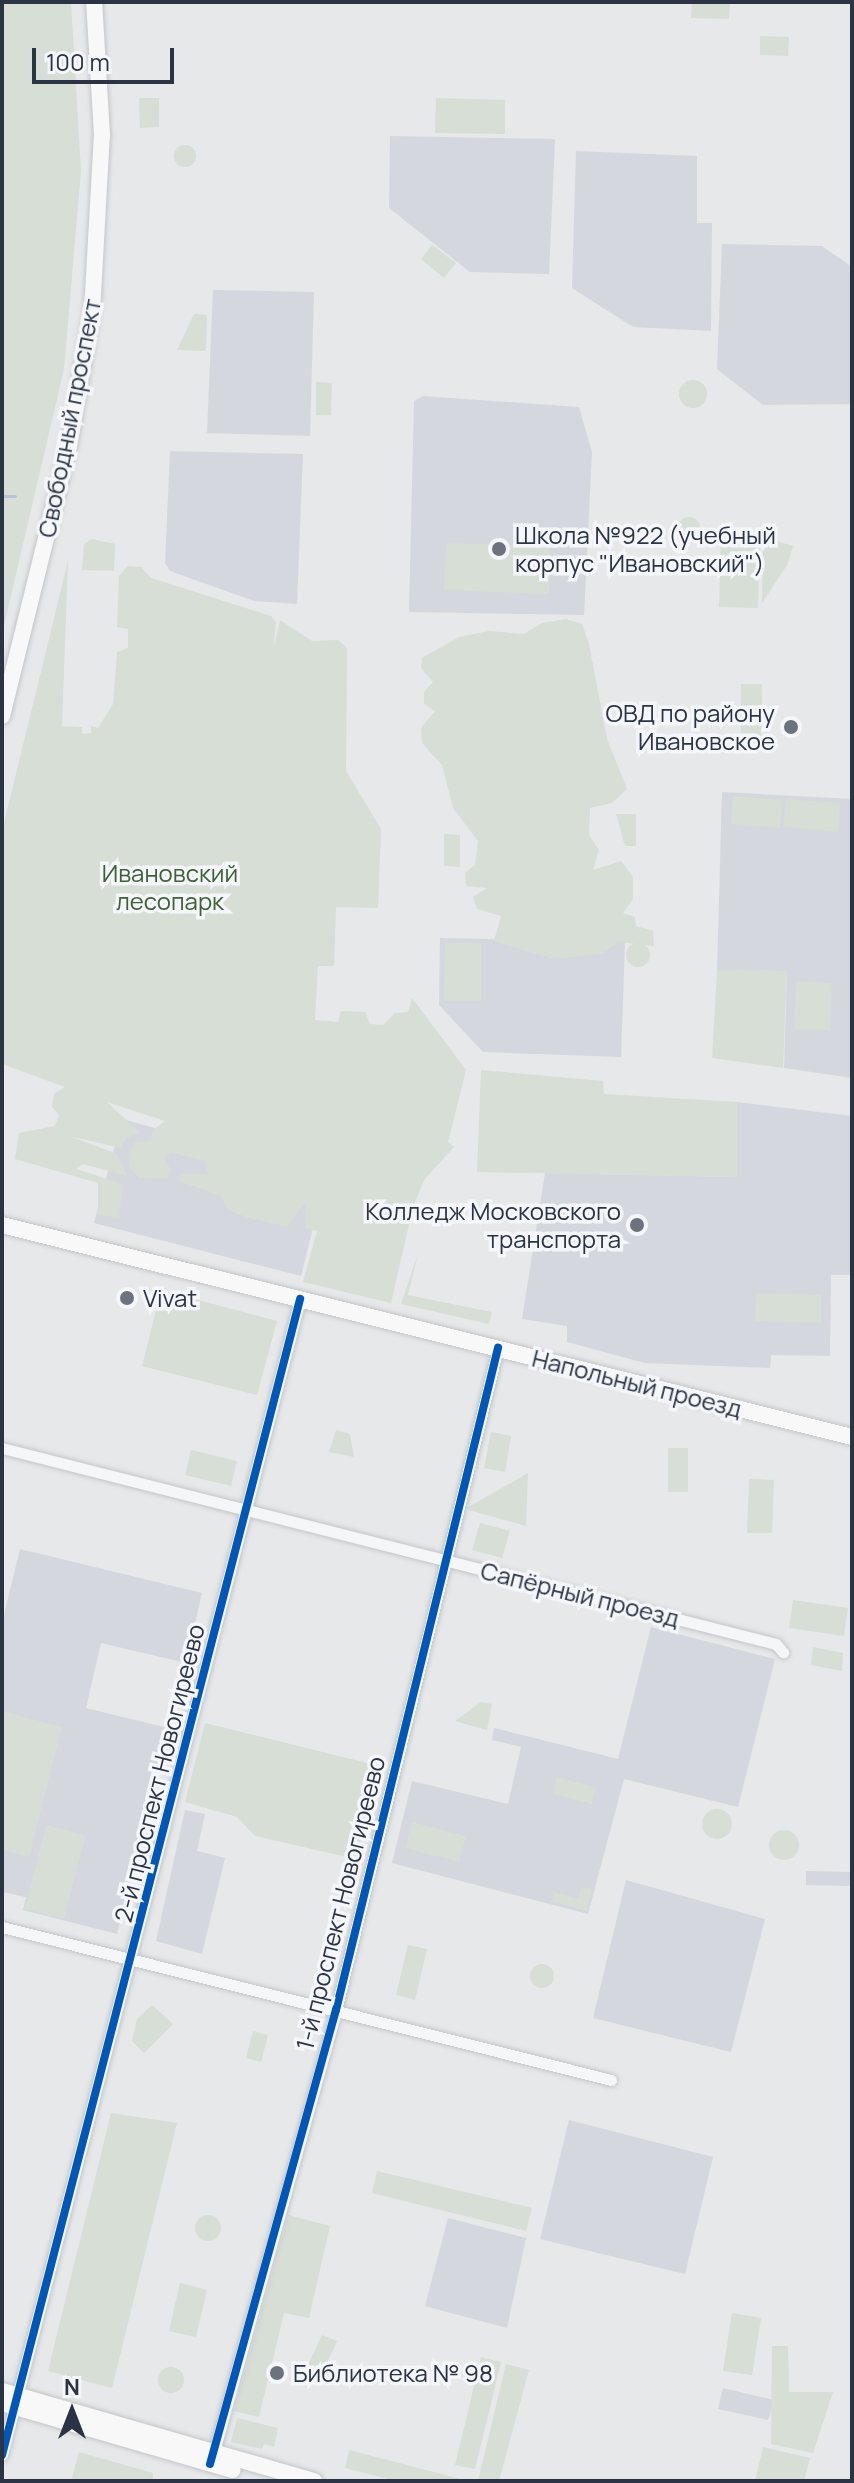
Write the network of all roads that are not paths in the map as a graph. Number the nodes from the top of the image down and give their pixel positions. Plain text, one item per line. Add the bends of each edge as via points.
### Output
1 (94, 8) edge
2 (2, 716) edge
3 (2, 1225) edge
4 (300, 1299) junction
5 (498, 1348) junction
6 (852, 1437) edge
7 (2, 1448) edge
8 (245, 1508) junction
9 (446, 1559) junction
10 (783, 1652) dead end
11 (2, 1927) edge
12 (133, 1960) junction
13 (336, 2010) junction
14 (611, 2080) dead end
15 (9, 2399) edge
16 (2, 2455) edge
17 (212, 2458) junction
18 (273, 2481) edge
19 (314, 2481) edge

1 - 2 main road, Свободный проспект via 102,160 92,312 69,446
3 - 4 main road, Напольный проезд
4 - 5 main road, Напольный проезд
4 - 8 street, 2-й проспект Новогиреево
5 - 6 main road, Напольный проезд
5 - 9 street, 1-й проспект Новогиреево
7 - 8 street, Сапёрный проезд
8 - 9 street, Сапёрный проезд
8 - 12 street, 2-й проспект Новогиреево
9 - 10 street, Сапёрный проезд via 776,1644
9 - 13 street, 1-й проспект Новогиреево
11 - 12 street
12 - 13 street
12 - 15 street, 2-й проспект Новогиреево
13 - 14 street
13 - 17 street, 1-й проспект Новогиреево
15 - 16 street, 2-й проспект Новогиреево
15 - 17 main road
17 - 18 main road
17 - 19 main road

